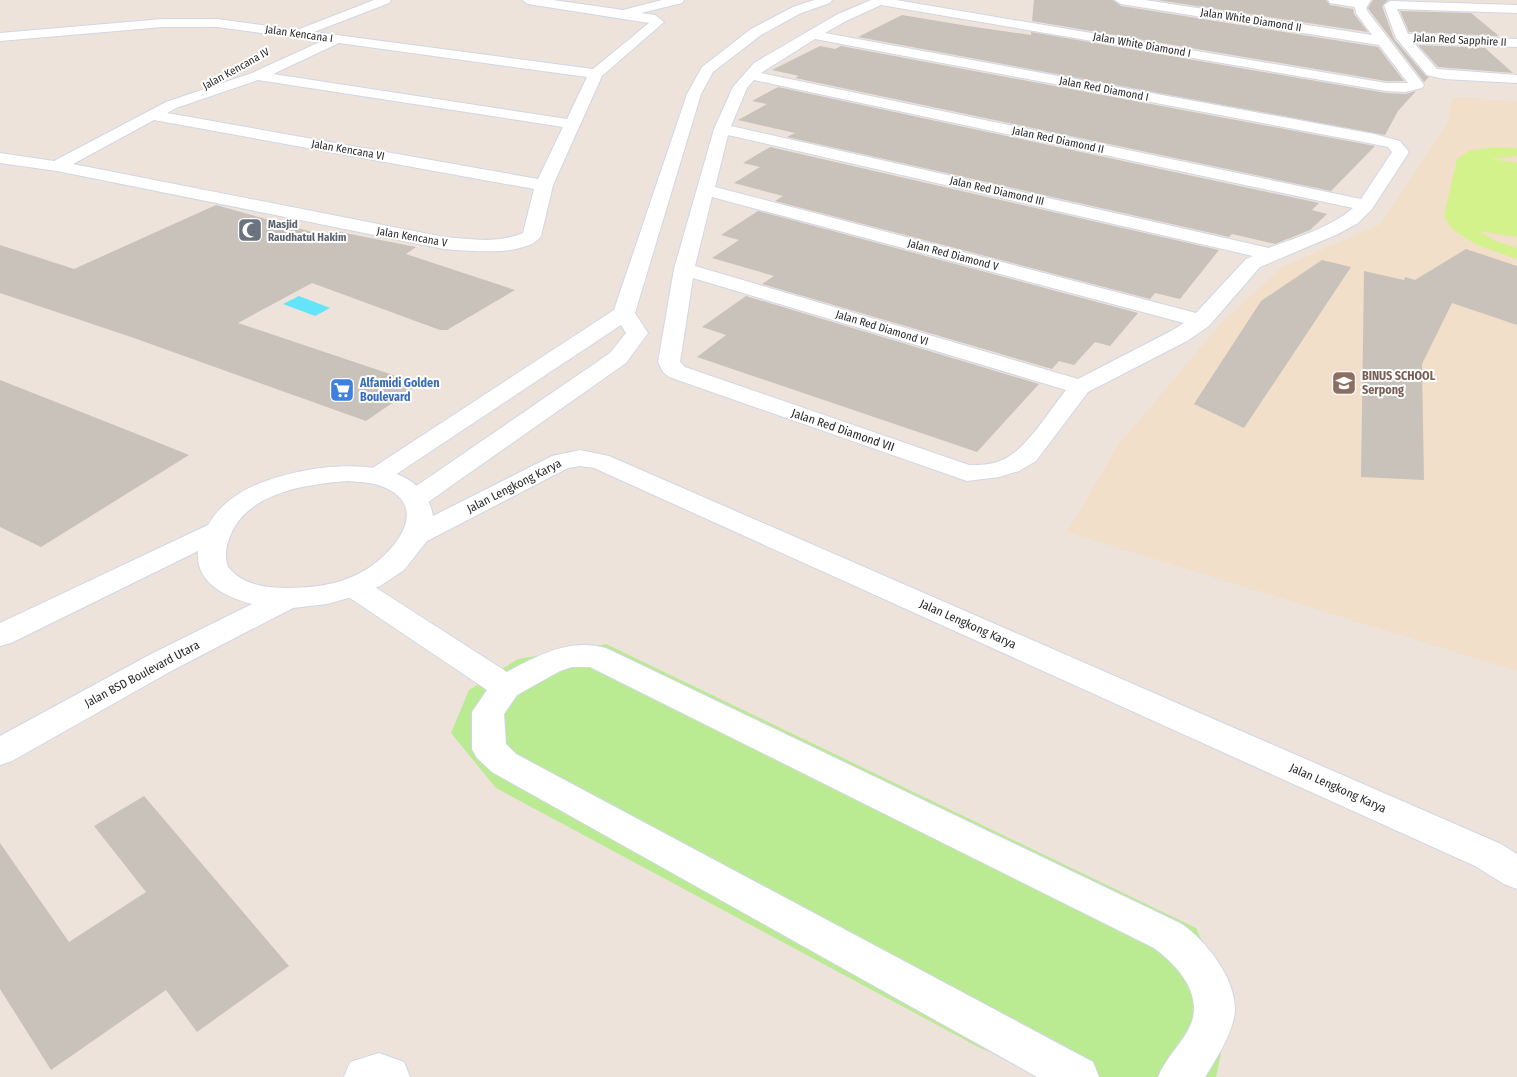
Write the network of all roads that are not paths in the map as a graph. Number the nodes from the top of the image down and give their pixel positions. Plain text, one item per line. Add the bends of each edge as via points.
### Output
1 (385, 0) edge
2 (528, 0) edge
3 (678, 0) edge
4 (826, 0) edge
5 (880, 0) edge
6 (1121, 0) edge
7 (1334, 0) edge
8 (1363, 2) edge
9 (804, 8) junction
10 (1517, 9) edge
11 (621, 14) junction
12 (846, 16) junction
13 (299, 34) junction
14 (814, 35) junction
15 (0, 37) edge
16 (1404, 38) junction
17 (338, 39) junction
18 (1382, 41) junction
19 (282, 43) dead end
20 (1517, 43) edge
21 (239, 67) dead end
22 (596, 74) junction
23 (750, 75) junction
24 (257, 76) junction
25 (1517, 79) edge
26 (170, 105) junction
27 (152, 115) junction
28 (572, 124) junction
29 (722, 129) junction
30 (0, 158) edge
31 (57, 166) junction
32 (544, 185) junction
33 (705, 190) junction
34 (1366, 205) junction
35 (1271, 254) junction
36 (684, 269) junction
37 (624, 313) junction
38 (1201, 321) junction
39 (514, 385) junction
40 (1080, 387) junction
41 (555, 402) junction
42 (377, 476) junction
43 (415, 498) junction
44 (216, 532) junction
45 (418, 535) junction
46 (354, 587) junction
47 (286, 599) junction
48 (0, 636) edge
49 (506, 687) junction
50 (0, 752) edge
51 (1517, 873) edge
52 (365, 1077) edge
53 (389, 1077) edge
54 (1078, 1077) edge
55 (1179, 1077) edge

1 - 13 street, Jalan Kencana IV
2 - 11 street, Jalan Kencana V
3 - 11 street
4 - 9 street
5 - 12 street
5 - 18 street, Jalan White Diamond I via 1386,87 1417,85
6 - 18 street, Jalan White Diamond II
7 - 8 street
8 - 18 street via 1362,14
9 - 12 street
9 - 37 street via 756,32 707,70 694,94
10 - 16 street via 1390,5
11 - 22 street, Jalan Kencana V via 658,22
12 - 14 street
13 - 15 street, Jalan Kencana I via 187,22
13 - 17 street, Jalan Kencana I
13 - 19 street, Jalan Kencana IV
14 - 23 street
14 - 34 street, Jalan Red Diamond I via 1394,144 1401,152
16 - 20 street, Jalan Red Sapphire II
16 - 25 street via 1432,72 1440,75
17 - 22 street, Jalan Kencana I
17 - 24 street, Jalan Kencana IV
21 - 26 street, Jalan Kencana IV
22 - 28 street, Jalan Kencana V
23 - 29 street via 740,87
23 - 34 street, Jalan Red Diamond II
24 - 26 street, Jalan Kencana IV
24 - 28 street
26 - 27 street, Jalan Kencana IV
27 - 31 street, Jalan Kencana IV
27 - 32 street, Jalan Kencana VI
28 - 32 street, Jalan Kencana V
29 - 33 street
29 - 35 street, Jalan Red Diamond III
30 - 31 street, Jalan Kencana V
31 - 32 street, Jalan Kencana V via 444,243 485,246 512,244 532,236
33 - 36 street
33 - 38 street, Jalan Red Diamond V
34 - 35 street via 1330,230
35 - 38 street via 1252,263
36 - 40 street, Jalan Red Diamond VI
36 - 40 street, Jalan Red Diamond VII via 669,362 677,372 967,473 990,472 1027,456
37 - 39 street
37 - 41 street via 637,331 636,336 618,358
38 - 40 street via 1180,336
39 - 41 street
39 - 42 street
41 - 43 street
42 - 43 street via 400,485
42 - 44 street via 322,474 282,484 248,500 229,515
43 - 45 street via 421,516
44 - 47 street via 210,551 214,570 230,585 255,596
44 - 48 street
45 - 46 street via 405,554 383,572
45 - 51 street, Jalan Lengkong Karya via 561,461 580,458 600,461 1488,854
46 - 47 street via 320,596
46 - 49 street
47 - 50 street, Jalan BSD Boulevard Utara via 162,662
49 - 54 street via 488,712 489,748 504,763
49 - 55 street via 549,663 571,656 595,656 1168,936 1196,961 1209,984 1215,1011 1205,1038
52 - 53 street via 379,1074

